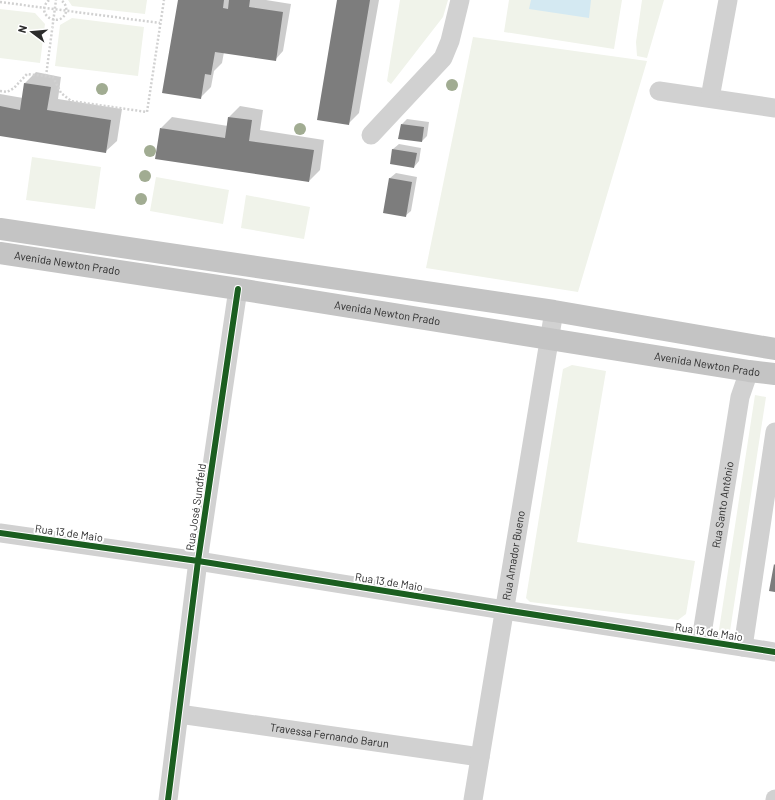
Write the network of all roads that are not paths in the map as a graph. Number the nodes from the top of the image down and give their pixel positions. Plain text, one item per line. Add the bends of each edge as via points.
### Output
1 (460, 0) edge
2 (728, 0) edge
3 (659, 91) dead end
4 (710, 98) junction
5 (775, 108) edge
6 (371, 135) dead end
7 (0, 229) edge
8 (0, 253) edge
9 (238, 289) junction
10 (554, 311) junction
11 (549, 338) junction
12 (775, 350) edge
13 (749, 371) junction
14 (775, 374) edge
15 (775, 432) edge
16 (0, 533) edge
17 (198, 561) junction
18 (504, 610) junction
19 (701, 640) junction
20 (743, 647) junction
21 (775, 652) edge
22 (179, 714) junction
23 (480, 757) junction
24 (168, 800) edge
25 (473, 800) edge

1 - 6 street via 443,58
2 - 4 street
3 - 4 street
4 - 5 street
7 - 10 main road
8 - 9 main road, Avenida Newton Prado
9 - 11 main road, Avenida Newton Prado
9 - 17 street, Rua José Sundfeld
10 - 11 street, Rua Amador Bueno
10 - 12 main road
11 - 13 main road, Avenida Newton Prado
11 - 18 street, Rua Amador Bueno
12 - 13 main road
13 - 14 main road, Avenida Newton Prado
13 - 19 street, Rua Santo Antônio via 740,397
15 - 20 street
16 - 17 street, Rua 13 de Maio
17 - 18 street, Rua 13 de Maio
17 - 22 street, Rua José Sundfeld
18 - 19 street, Rua 13 de Maio
18 - 23 street, Rua Amador Bueno
19 - 20 street, Rua 13 de Maio
20 - 21 street, Rua 13 de Maio
22 - 23 street, Travessa Fernando Barun
22 - 24 street, Rua José Sundfeld
23 - 25 street, Rua Amador Bueno

